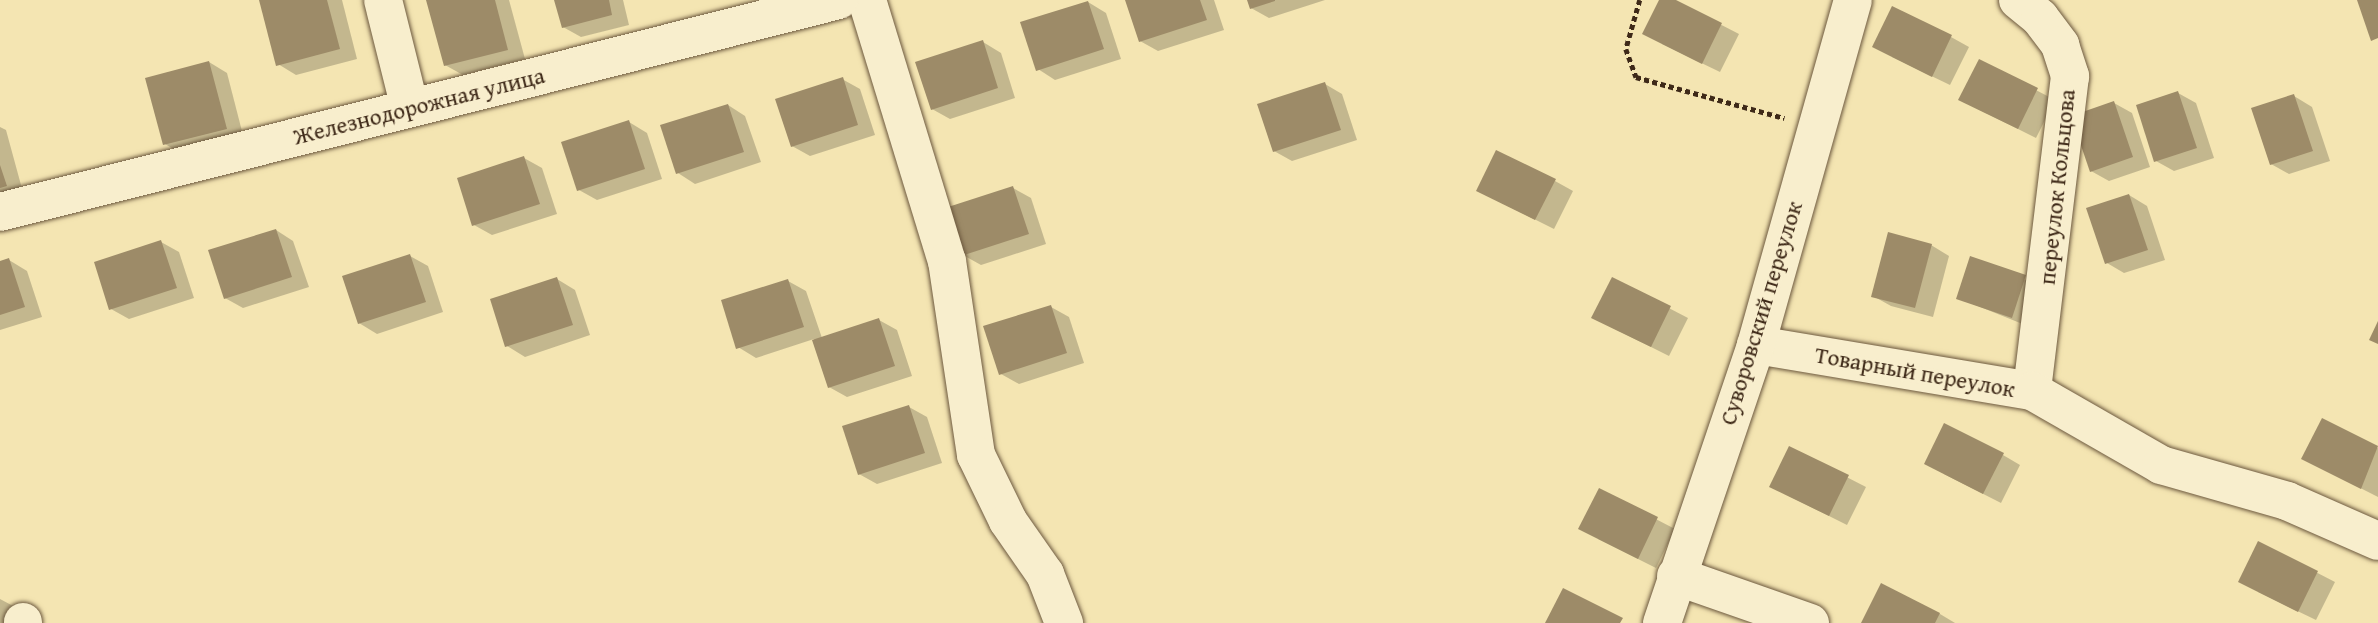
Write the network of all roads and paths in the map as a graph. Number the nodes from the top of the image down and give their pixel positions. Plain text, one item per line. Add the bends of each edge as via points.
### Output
1 (383, 0) edge
2 (839, 0) edge
3 (867, 0) edge
4 (1640, 0) edge
5 (1853, 0) edge
6 (2018, 0) edge
7 (410, 108) junction
8 (1815, 127) junction
9 (0, 212) edge
10 (1756, 345) junction
11 (2032, 391) junction
12 (2378, 541) edge
13 (1676, 576) junction
14 (1064, 623) edge
15 (1662, 623) edge
16 (1810, 623) edge

1 - 7 street
2 - 7 street, Железнодорожная улица
3 - 14 street via 947,261 976,455 1008,521 1045,573
4 - 8 path via 1626,49 1636,76
5 - 8 street, Суворовский переулок
6 - 11 street, переулок Кольцова via 2040,18 2060,45 2070,76
7 - 9 street, Железнодорожная улица
8 - 10 street, Суворовский переулок
10 - 11 street, Товарный переулок
10 - 13 street, Суворовский переулок
11 - 12 street, Товарный переулок via 2161,465 2287,501
13 - 15 street, Суворовский переулок
13 - 16 street

